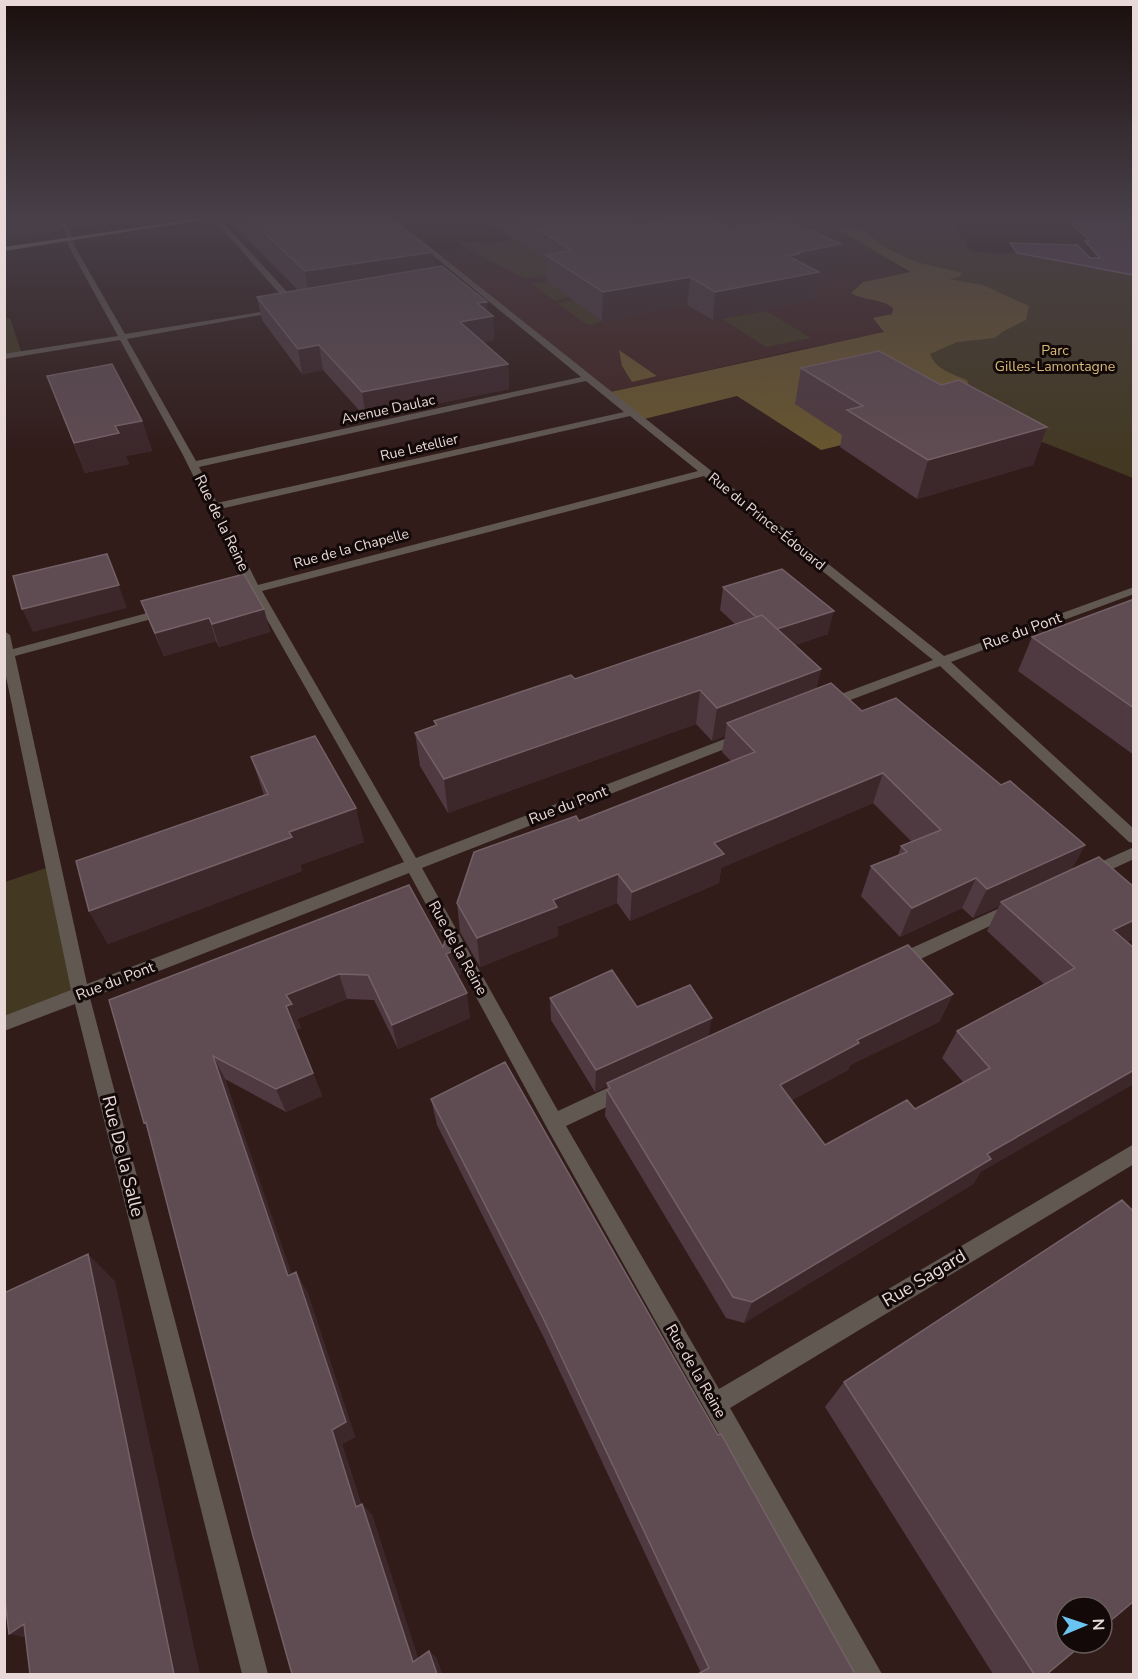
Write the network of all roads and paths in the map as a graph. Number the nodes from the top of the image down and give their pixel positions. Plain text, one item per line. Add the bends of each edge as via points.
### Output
1 (99, 295) edge
2 (287, 295) edge
3 (483, 295) edge
4 (309, 306) edge
5 (298, 308) junction
6 (123, 337) junction
7 (4, 357) edge
8 (587, 378) junction
9 (632, 413) junction
10 (194, 465) junction
11 (705, 472) junction
12 (213, 507) junction
13 (255, 589) junction
14 (1134, 590) edge
15 (232, 595) edge
16 (176, 610) edge
17 (6, 648) edge
18 (941, 660) junction
19 (811, 711) edge
20 (756, 732) edge
21 (1134, 838) edge
22 (1134, 852) edge
23 (413, 866) junction
24 (1080, 877) edge
25 (1026, 902) edge
26 (886, 967) edge
27 (81, 994) junction
28 (4, 1024) edge
29 (639, 1082) edge
30 (554, 1122) junction
31 (1134, 1153) edge
32 (715, 1404) junction
33 (255, 1674) edge
34 (869, 1674) edge

1 - 6 street, Rue de la Reine
2 - 5 street
3 - 8 street, Rue du Prince-Édouard
4 - 5 street
5 - 6 street
6 - 7 street
6 - 10 street, Rue de la Reine
8 - 9 street, Rue du Prince-Édouard
8 - 10 street, Avenue Daulac
9 - 11 street, Rue du Prince-Édouard
9 - 12 street, Rue Letellier
10 - 12 street, Rue de la Reine
11 - 13 street, Rue de la Chapelle
11 - 18 street, Rue du Prince-Édouard
12 - 13 street, Rue de la Reine
13 - 15 street, Rue de la Chapelle
13 - 23 street, Rue de la Reine
14 - 18 street, Rue du Pont
16 - 17 street
17 - 27 street, Rue De la Salle
18 - 19 street, Rue du Pont
18 - 21 street, Rue du Prince-Édouard
20 - 23 street, Rue du Pont
22 - 24 street
23 - 27 street, Rue du Pont
23 - 30 street, Rue de la Reine
25 - 26 street
27 - 28 street, Rue du Pont
27 - 33 street, Rue De la Salle
29 - 30 street
30 - 32 street, Rue de la Reine
31 - 32 street, Rue Sagard
32 - 34 street, Rue de la Reine

